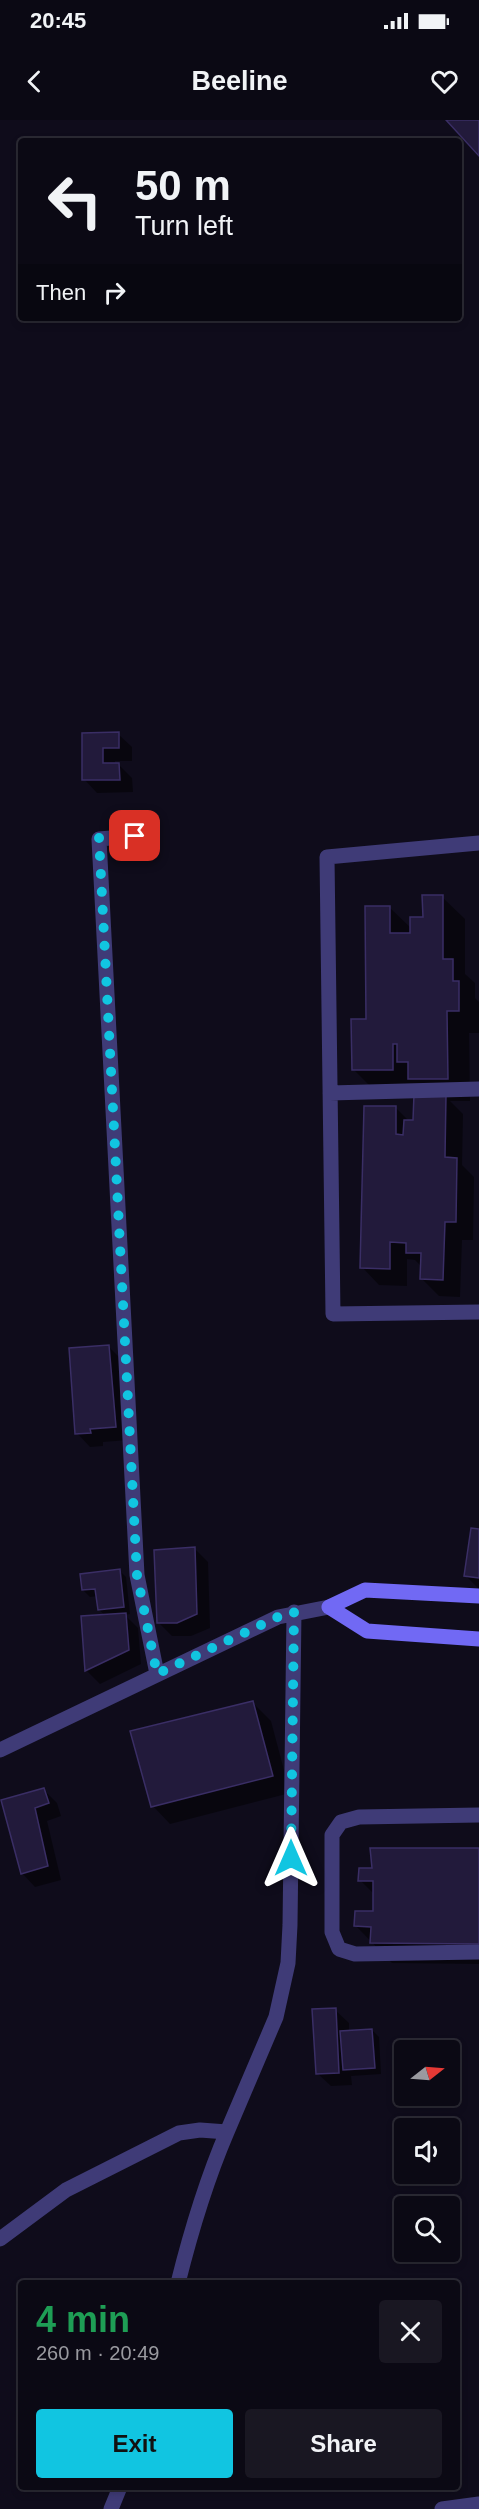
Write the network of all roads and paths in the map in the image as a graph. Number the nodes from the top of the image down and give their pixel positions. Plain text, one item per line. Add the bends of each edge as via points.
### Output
1 (135, 836) dead end
2 (479, 843) edge
3 (479, 1089) edge
4 (330, 1093) junction
5 (479, 1312) edge
6 (479, 1596) edge
7 (329, 1607) junction
8 (294, 1612) junction
9 (479, 1639) edge
10 (157, 1674) junction
11 (0, 1750) edge
12 (479, 1815) edge
13 (479, 1952) edge
14 (227, 2132) junction
15 (0, 2239) edge
16 (179, 2280) edge
17 (119, 2490) edge
18 (479, 2504) edge
19 (111, 2509) edge
20 (441, 2509) edge

1 - 10 street via 99,838 137,1575
2 - 4 street via 327,857
3 - 4 street
4 - 5 street via 333,1314
6 - 7 street via 365,1590
7 - 8 street
7 - 9 street via 368,1631
8 - 10 street
8 - 14 street via 288,1963 276,2017
10 - 11 street
12 - 13 street via 359,1817 341,1822 332,1835 332,1932 339,1949 355,1954
14 - 15 street via 179,2133 66,2190
14 - 16 street via 208,2177
17 - 19 street
18 - 20 street

